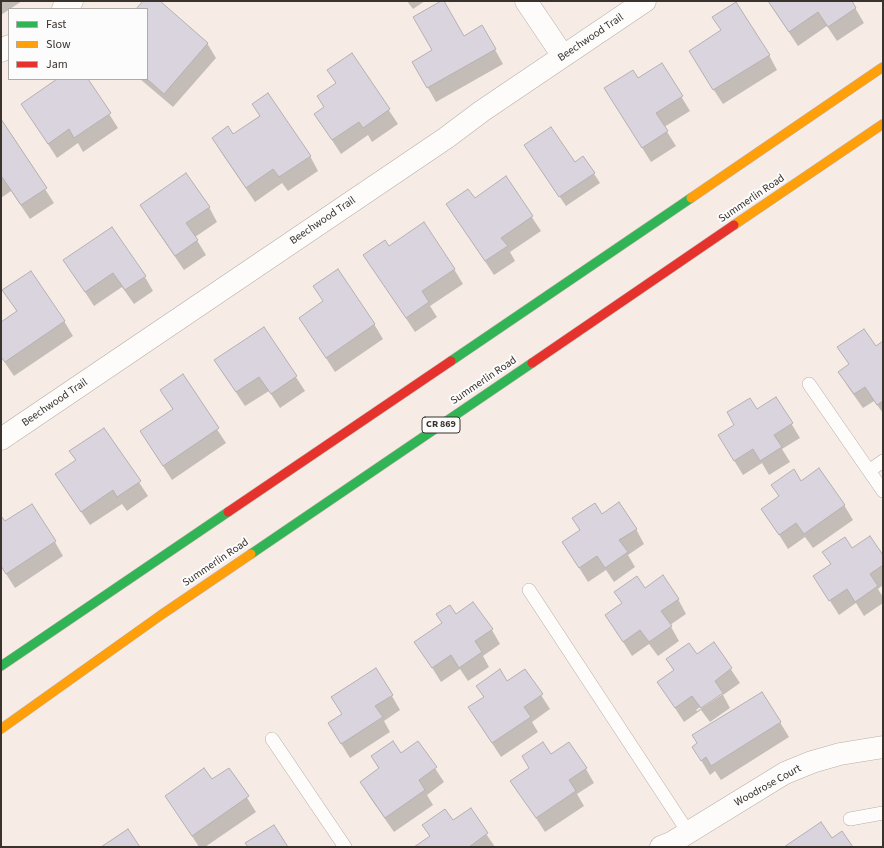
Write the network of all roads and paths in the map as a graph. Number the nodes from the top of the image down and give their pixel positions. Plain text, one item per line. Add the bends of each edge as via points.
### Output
1 (72, 1) edge
2 (526, 1) edge
3 (645, 1) edge
4 (64, 8) edge
5 (563, 56) junction
6 (883, 67) edge
7 (883, 124) edge
8 (809, 384) dead end
9 (1, 439) edge
10 (883, 462) edge
11 (869, 471) junction
12 (883, 491) edge
13 (528, 590) dead end
14 (1, 666) edge
15 (1, 729) edge
16 (272, 739) dead end
17 (883, 747) edge
18 (883, 814) edge
19 (850, 819) dead end
20 (688, 832) junction
21 (344, 847) edge
22 (661, 847) edge

1 - 4 street
2 - 5 street
3 - 5 street, Beechwood Trail
5 - 9 street, Beechwood Trail
6 - 14 main road
7 - 15 main road, Summerlin Road / CR 869 via 161,615
8 - 11 lane
10 - 11 lane
11 - 12 lane
13 - 20 lane
16 - 21 lane
17 - 20 street, Woodrose Court via 840,754 792,770
18 - 19 lane
20 - 22 street, Woodrose Court

